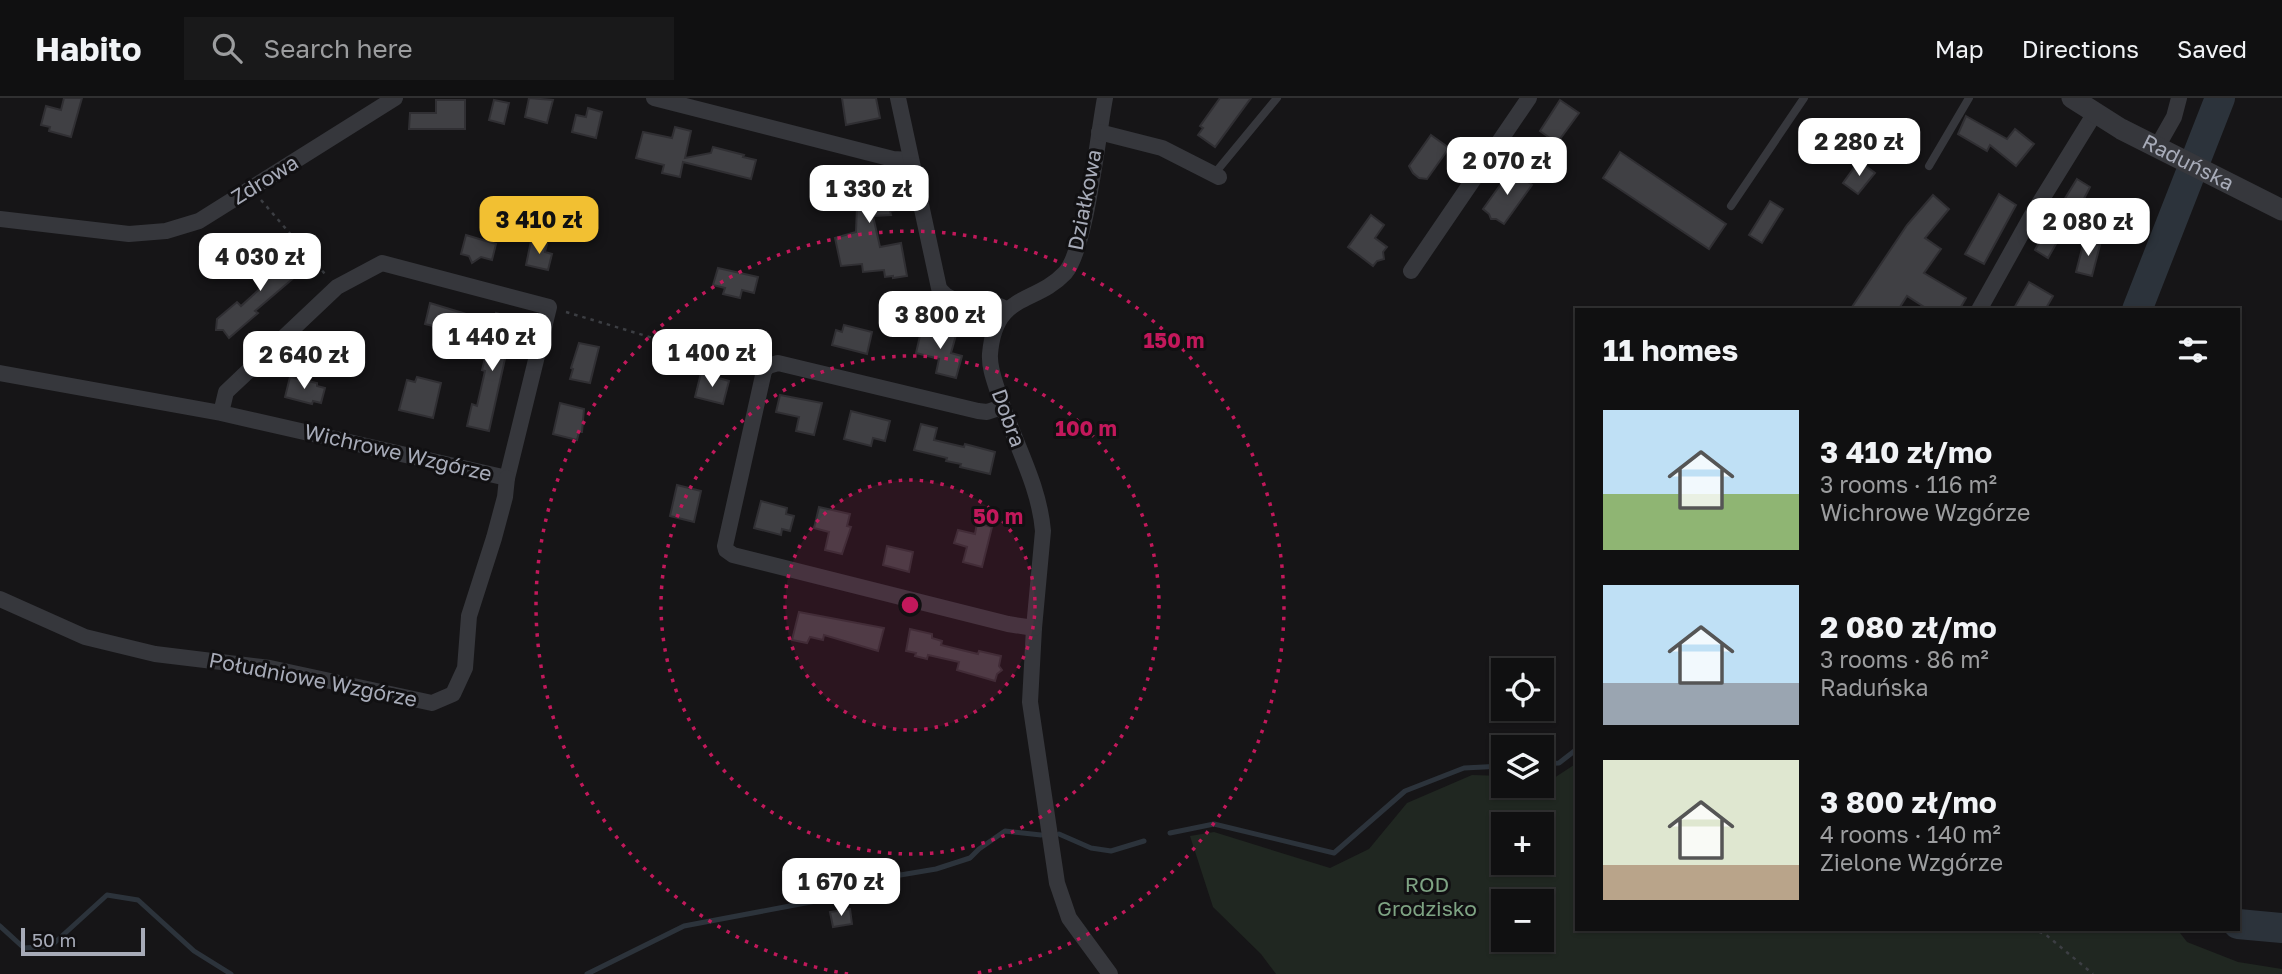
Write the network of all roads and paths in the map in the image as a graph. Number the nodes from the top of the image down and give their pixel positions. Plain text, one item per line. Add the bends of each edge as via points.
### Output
1 (395, 98) edge
2 (654, 98) edge
3 (898, 98) edge
4 (1105, 98) edge
5 (1278, 98) edge
6 (1529, 98) edge
7 (1804, 98) edge
8 (1969, 98) edge
9 (2072, 98) edge
10 (2179, 98) edge
11 (2095, 113) junction
12 (1099, 132) junction
13 (2163, 150) junction
14 (911, 160) junction
15 (1929, 166) dead end
16 (1217, 175) joint
17 (251, 189) junction
18 (1731, 206) dead end
19 (2282, 210) edge
20 (0, 219) edge
21 (1411, 271) dead end
22 (337, 287) junction
23 (549, 307) junction
24 (1980, 308) edge
25 (1007, 310) junction
26 (764, 371) junction
27 (0, 373) edge
28 (1002, 407) junction
29 (221, 413) junction
30 (507, 478) junction
31 (0, 599) edge
32 (1034, 628) junction
33 (2037, 931) edge
34 (1110, 974) edge
35 (2093, 974) edge

1 - 17 street, Zdrowa
2 - 14 street
3 - 14 street
4 - 12 street, Działkowa
5 - 16 lane
6 - 21 street
7 - 18 lane
8 - 15 lane
9 - 11 street, Raduńska
10 - 13 street
11 - 13 street, Raduńska
11 - 24 street
12 - 16 street via 1162,148
12 - 25 street, Działkowa via 1073,262 1054,282
13 - 19 street, Raduńska
14 - 25 street via 939,288 956,300 992,303
17 - 20 street, Zdrowa via 198,221 158,233 129,234
17 - 22 path
22 - 23 street via 382,263
22 - 29 street via 226,392
23 - 26 path
23 - 30 street, Wichrowe Wzgórze
25 - 28 street, Dobra via 994,333 990,353
26 - 28 street via 778,363 978,411
26 - 32 street via 726,550
27 - 29 street, Wichrowe Wzgórze
28 - 32 street, Dobra via 1042,517
29 - 30 street, Wichrowe Wzgórze
30 - 31 street, Południowe Wzgórze via 470,616 465,668 453,694 432,703 270,668 155,654 85,637
32 - 34 street, Dobra via 1030,702 1057,883 1069,918
33 - 35 path

